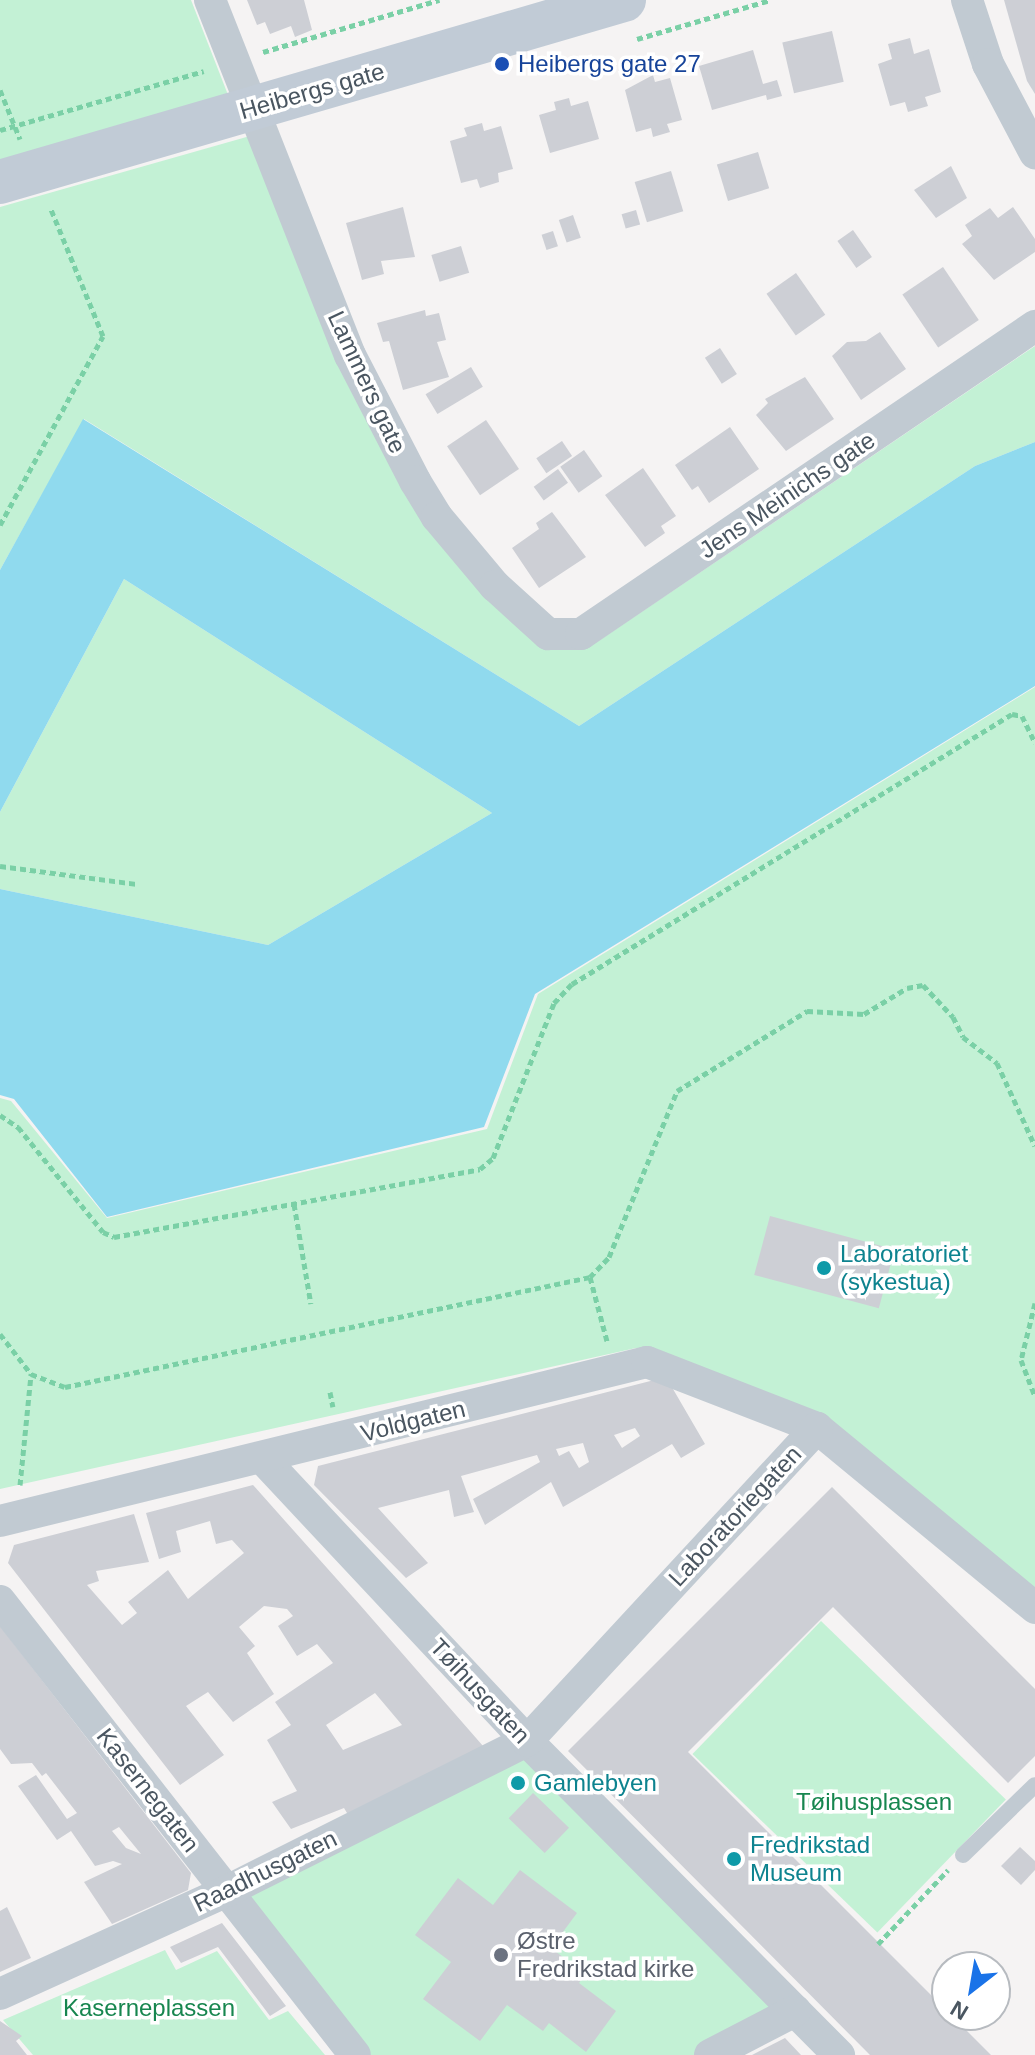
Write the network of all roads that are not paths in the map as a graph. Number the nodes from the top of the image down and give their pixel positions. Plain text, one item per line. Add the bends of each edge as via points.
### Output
1 (210, 0) edge
2 (624, 0) edge
3 (967, 0) edge
4 (251, 109) junction
5 (1035, 153) edge
6 (16, 177) edge
7 (1035, 326) edge
8 (534, 625) joint
9 (817, 1428) junction
10 (263, 1459) junction
11 (9, 1519) edge
12 (0, 1601) edge
13 (1035, 1608) edge
14 (527, 1741) junction
15 (1035, 1785) edge
16 (963, 1855) road end
17 (227, 1891) junction
18 (0, 1994) edge
19 (795, 2011) junction
20 (355, 2055) edge
21 (710, 2055) edge
22 (839, 2055) edge

1 - 4 street, Lammers gate
2 - 4 street, Heibergs gate
3 - 5 street via 988,64
4 - 6 street, Heibergs gate
4 - 8 street, Lammers gate via 350,355 415,481 437,517
7 - 8 street, Jens Meinichs gate via 581,634 548,634
9 - 10 street, Voldgaten via 647,1362
9 - 13 street, Laboratoriegaten
9 - 14 street, Laboratoriegaten
10 - 11 street, Voldgaten
10 - 14 street, Tøihusgaten
12 - 17 street, Kasernegaten
14 - 17 street, Raadhusgaten
14 - 19 street, Tøihusgaten
15 - 16 lane
17 - 18 street, Raadhusgaten
17 - 20 street, Kasernegaten
19 - 21 street
19 - 22 street, Tøihusgaten

